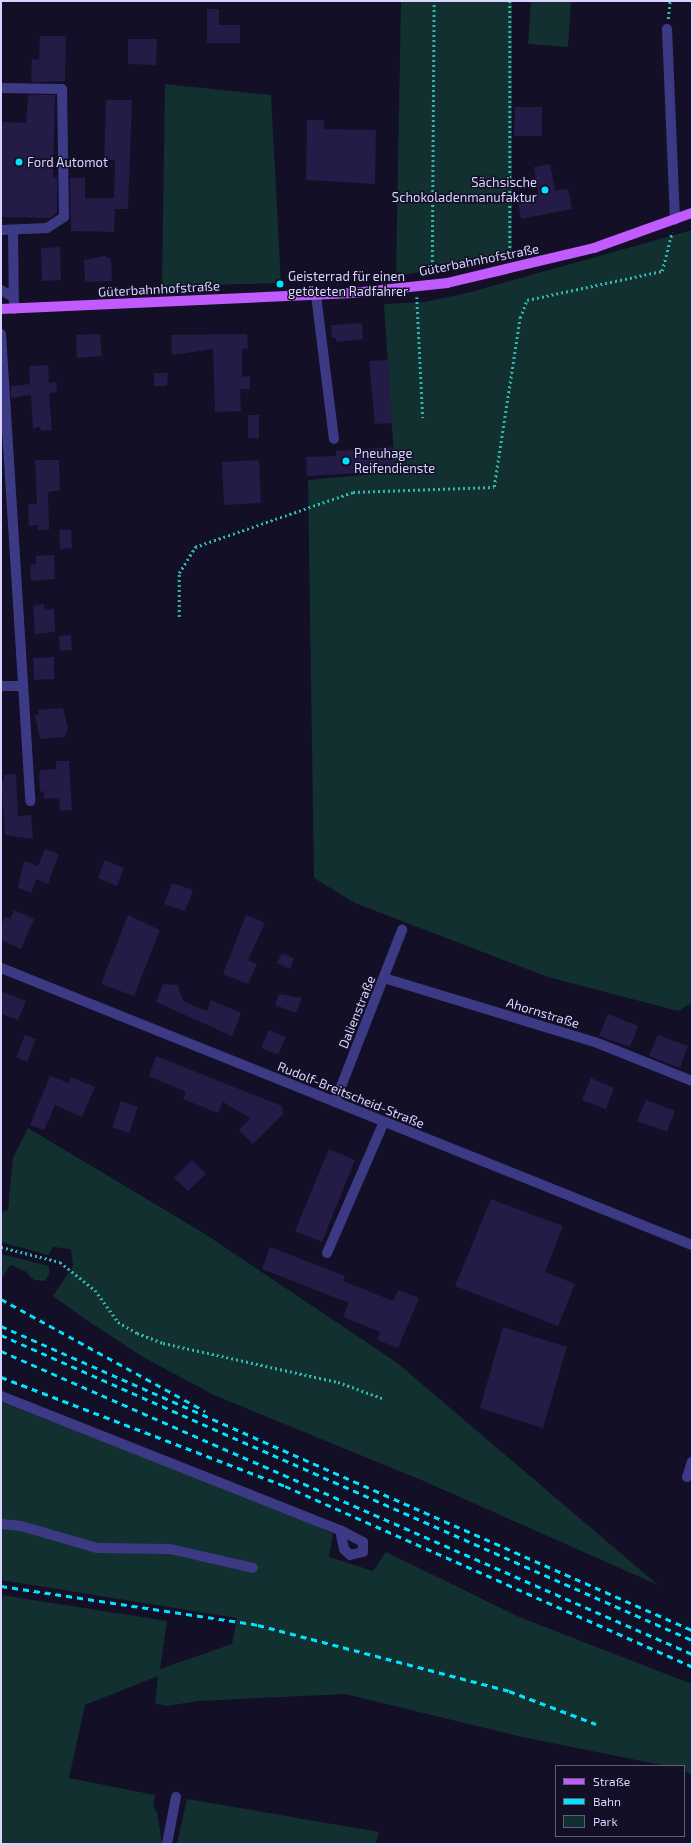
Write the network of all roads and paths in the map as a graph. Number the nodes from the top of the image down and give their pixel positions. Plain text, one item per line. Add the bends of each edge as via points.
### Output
1 (434, 1) edge
2 (510, 1) edge
3 (670, 1) edge
4 (667, 29) joint
5 (1, 88) edge
6 (692, 213) edge
7 (675, 220) junction
8 (1, 230) edge
9 (13, 231) junction
10 (510, 270) junction
11 (432, 284) junction
12 (417, 286) junction
13 (1, 290) edge
14 (316, 295) junction
15 (13, 297) junction
16 (1, 309) edge
17 (14, 309) junction
18 (1, 334) edge
19 (423, 418) dead end
20 (334, 439) dead end
21 (179, 617) dead end
22 (1, 686) edge
23 (20, 686) junction
24 (30, 801) dead end
25 (402, 930) dead end
26 (1, 968) edge
27 (384, 978) junction
28 (692, 1081) edge
29 (335, 1102) junction
30 (384, 1122) junction
31 (692, 1245) edge
32 (1, 1247) edge
33 (327, 1253) dead end
34 (1, 1396) edge
35 (382, 1398) dead end
36 (692, 1462) edge
37 (687, 1477) dead end
38 (1, 1524) edge
39 (340, 1530) dead end
40 (253, 1568) dead end
41 (176, 1797) dead end
42 (167, 1844) edge

1 - 11 path
2 - 10 path
3 - 4 path
4 - 7 street
5 - 9 street via 62,89 64,217 47,228
6 - 7 main road, Güterbahnhofstraße
7 - 10 main road, Güterbahnhofstraße via 594,248
7 - 21 path via 662,271 527,300 520,318 494,487 353,492 194,547 179,573
8 - 9 street
9 - 15 street
10 - 11 main road, Güterbahnhofstraße
11 - 12 main road, Güterbahnhofstraße
12 - 14 main road, Güterbahnhofstraße
12 - 19 path
13 - 15 street
14 - 17 main road, Güterbahnhofstraße
14 - 20 street
15 - 17 street
16 - 17 main road, Güterbahnhofstraße
18 - 23 street
22 - 23 street
23 - 24 street via 25,696
25 - 27 street, Dalienstraße
26 - 29 street, Rudolf-Breitscheid-Straße
27 - 28 street, Ahornstraße via 595,1042
27 - 29 street, Dalienstraße
29 - 30 street, Rudolf-Breitscheid-Straße
30 - 31 street, Rudolf-Breitscheid-Straße
30 - 33 street
32 - 35 path via 60,1262 95,1290 118,1322 144,1336 338,1382
34 - 39 street
36 - 37 street
38 - 40 street via 21,1526 97,1548 170,1549
41 - 42 street

